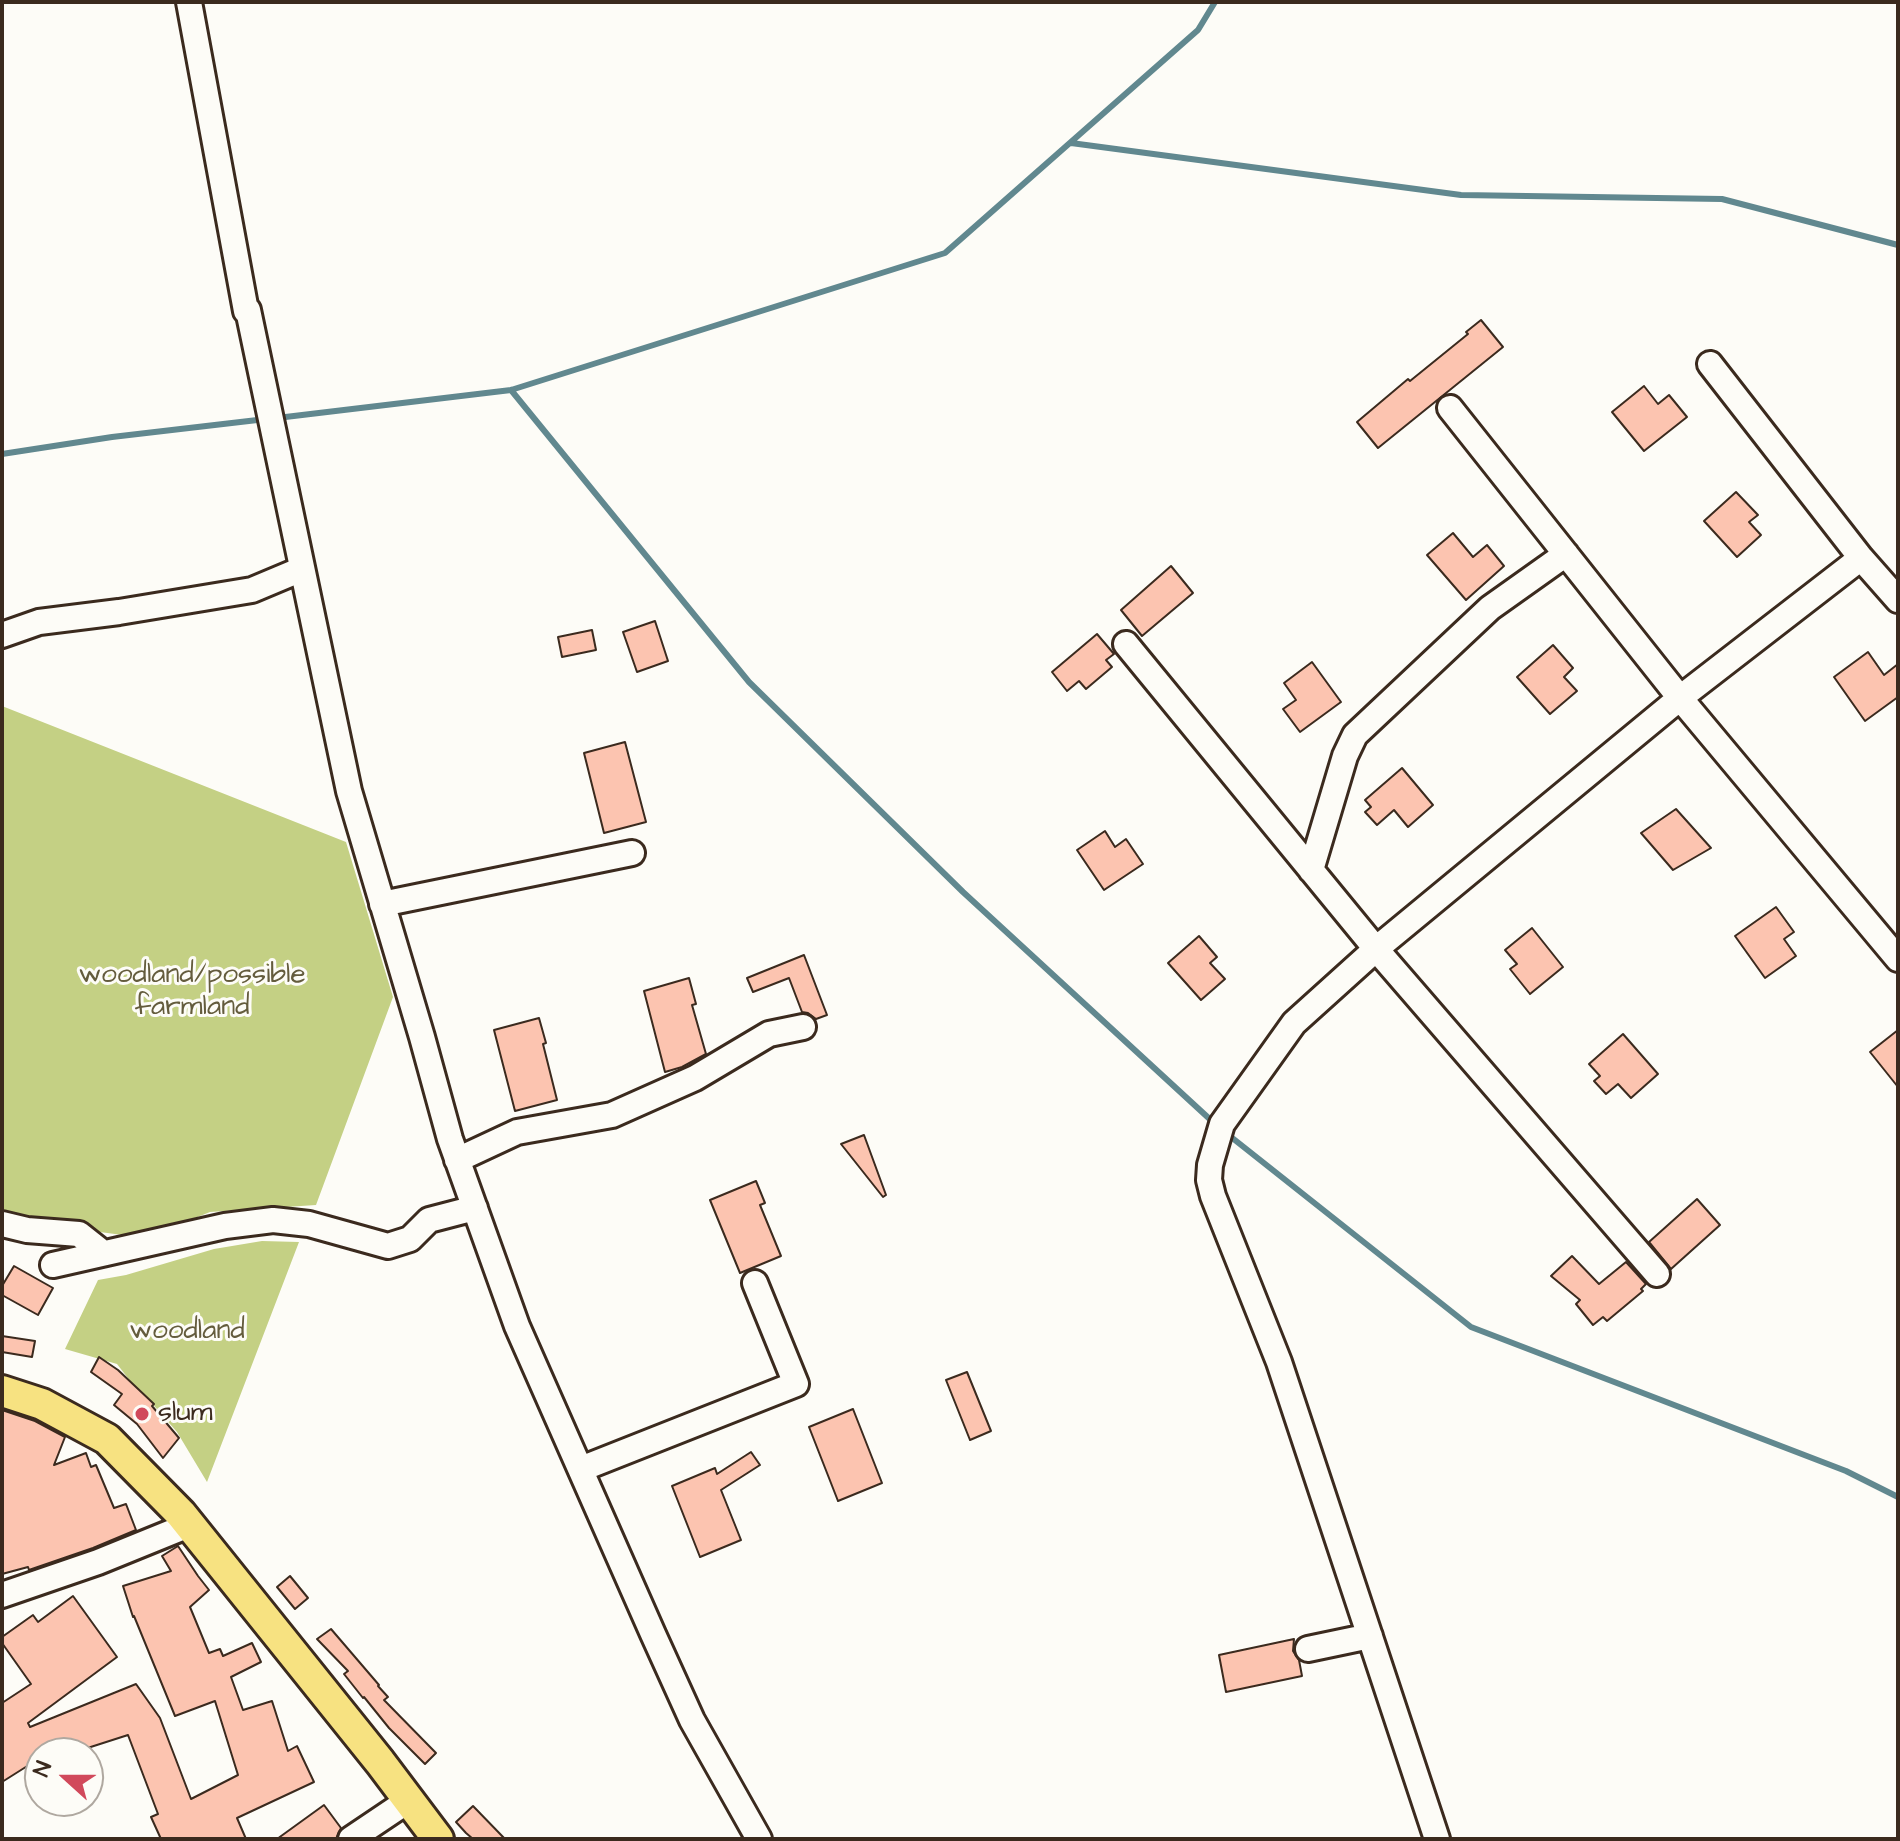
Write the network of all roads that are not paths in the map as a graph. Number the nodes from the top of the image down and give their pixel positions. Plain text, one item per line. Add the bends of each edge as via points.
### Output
1 (189, 2) edge
2 (1710, 364) dead end
3 (1450, 408) dead end
4 (1566, 554) junction
5 (1861, 558) junction
6 (302, 569) junction
7 (1898, 600) edge
8 (2, 635) edge
9 (1126, 644) dead end
10 (1680, 698) junction
11 (632, 853) dead end
12 (1311, 870) junction
13 (382, 904) junction
14 (1376, 949) junction
15 (1898, 959) edge
16 (803, 1027) dead end
17 (457, 1160) junction
18 (475, 1208) junction
19 (2, 1224) edge
20 (103, 1253) junction
21 (53, 1265) dead end
22 (1657, 1274) dead end
23 (755, 1283) dead end
24 (2, 1391) edge
25 (581, 1469) junction
26 (189, 1525) junction
27 (2, 1595) edge
28 (1370, 1636) junction
29 (1308, 1649) dead end
30 (409, 1800) junction
31 (351, 1839) edge
32 (438, 1839) edge
33 (759, 1839) edge
34 (1437, 1839) edge

1 - 6 street via 246,311
2 - 5 street
3 - 4 street
4 - 10 street
4 - 12 street via 1490,608 1355,735
5 - 7 street
5 - 10 street
6 - 8 street via 252,590 39,622
6 - 13 street via 349,791
9 - 12 street
10 - 14 street
10 - 15 street
11 - 13 street
12 - 14 street
13 - 17 street
14 - 22 street
14 - 28 street via 1294,1023 1222,1124 1209,1180 1279,1362
16 - 17 street via 769,1034 695,1078 612,1115 517,1132
17 - 18 street
18 - 20 street via 429,1220 410,1239 388,1246 309,1224 273,1220
18 - 25 street via 517,1326
19 - 20 street via 79,1234
20 - 21 street
23 - 25 street via 796,1384
24 - 26 main road via 42,1404 107,1439
25 - 33 street via 692,1720
26 - 27 street
26 - 30 main road
28 - 29 street
28 - 34 street
30 - 31 street
30 - 32 main road

